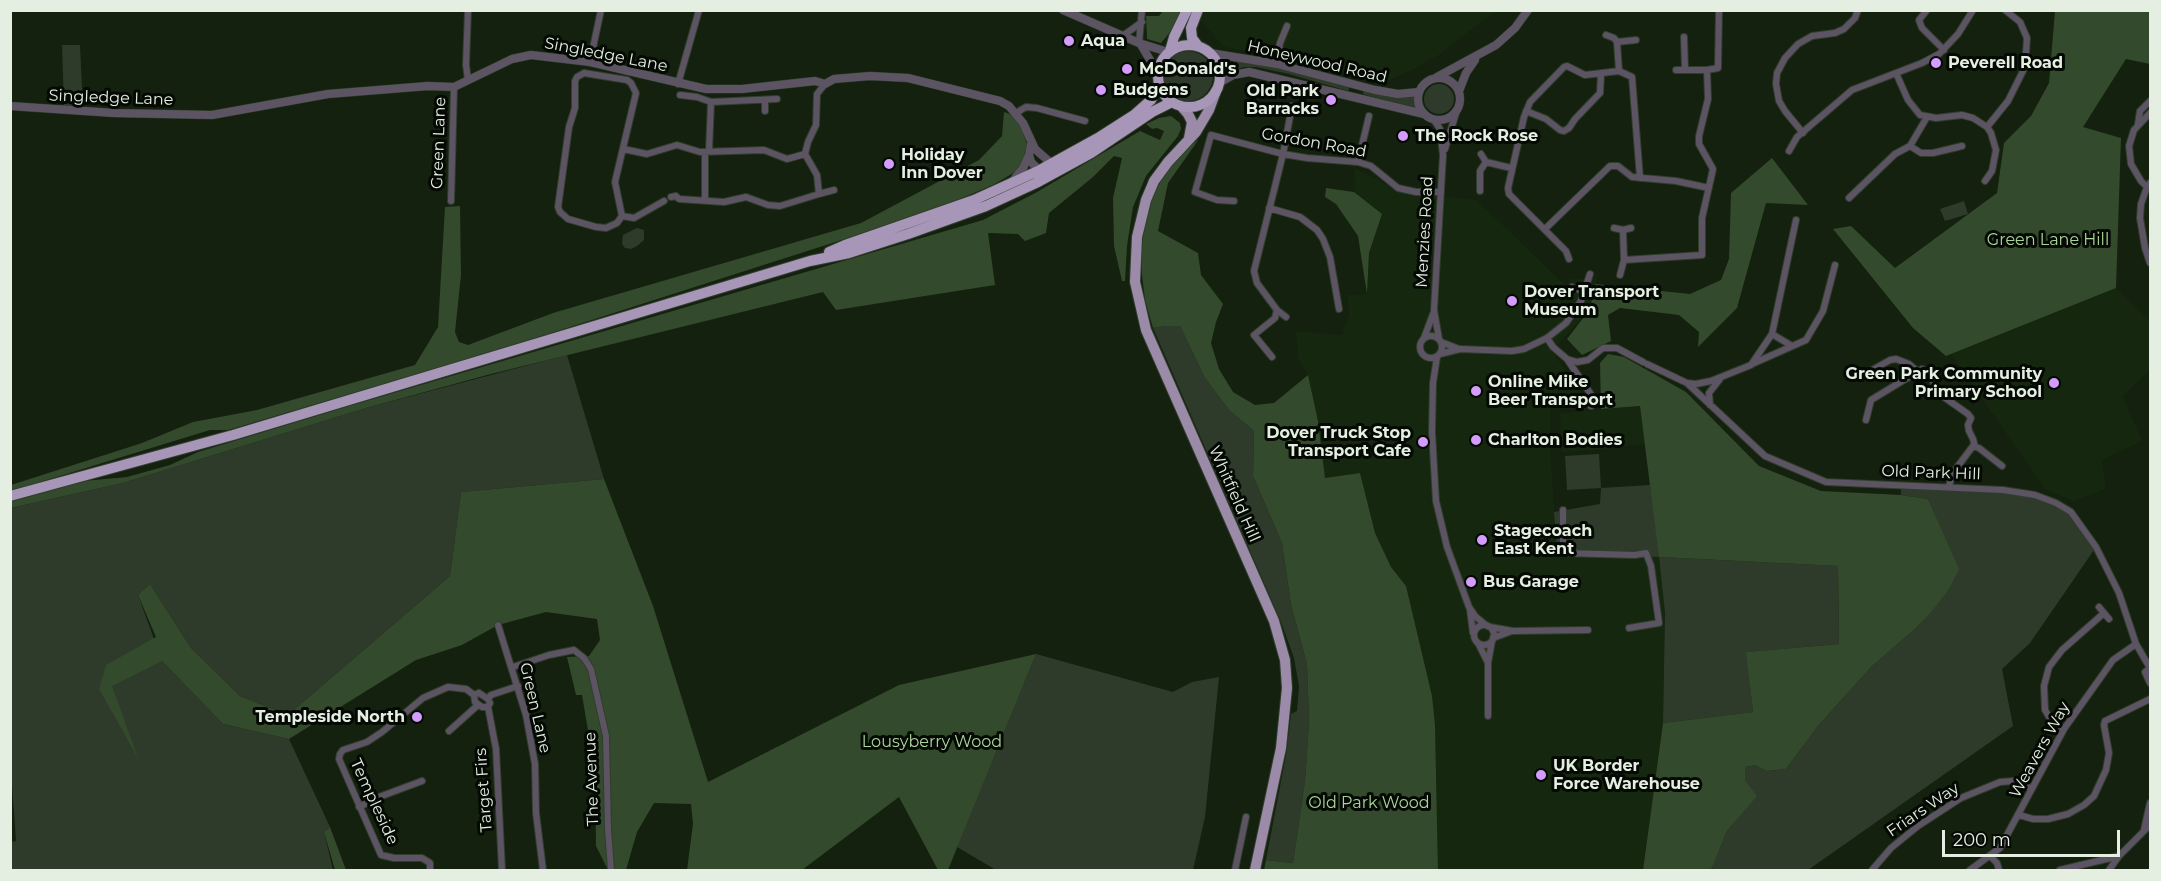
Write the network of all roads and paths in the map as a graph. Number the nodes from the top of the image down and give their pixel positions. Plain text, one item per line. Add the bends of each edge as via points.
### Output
1 (468, 10) edge
2 (601, 10) edge
3 (699, 10) edge
4 (1063, 10) edge
5 (1142, 10) edge
6 (1528, 10) edge
7 (1719, 10) edge
8 (1858, 10) edge
9 (1927, 10) edge
10 (1973, 10) edge
11 (2005, 10) edge
12 (1190, 16) edge
13 (1142, 22) junction
14 (1287, 26) dead end
15 (1124, 35) junction
16 (1606, 35) dead end
17 (1684, 37) dead end
18 (1636, 40) dead end
19 (1617, 42) junction
20 (1139, 43) junction
21 (1198, 46) junction
22 (1944, 50) junction
23 (1169, 52) junction
24 (1210, 53) junction
25 (1479, 57) junction
26 (590, 62) junction
27 (1277, 64) junction
28 (1685, 69) junction
29 (1676, 70) dead end
30 (1707, 70) junction
31 (1619, 71) junction
32 (1896, 73) junction
33 (1601, 74) junction
34 (1437, 77) junction
35 (468, 80) junction
36 (1158, 81) junction
37 (678, 84) junction
38 (825, 84) junction
39 (454, 87) junction
40 (1218, 87) junction
41 (1459, 91) junction
42 (1419, 92) junction
43 (680, 95) dead end
44 (777, 99) dead end
45 (765, 100) junction
46 (2151, 101) edge
47 (711, 102) junction
48 (1177, 105) junction
49 (10, 106) edge
50 (1292, 106) dead end
51 (765, 111) dead end
52 (1526, 111) junction
53 (1016, 113) junction
54 (1456, 113) junction
55 (2151, 113) edge
56 (1424, 114) junction
57 (1369, 116) dead end
58 (1927, 117) junction
59 (1434, 120) junction
60 (1085, 121) dead end
61 (2138, 124) junction
62 (1988, 127) junction
63 (1803, 133) junction
64 (1185, 143) junction
65 (1031, 144) junction
66 (1910, 146) junction
67 (1962, 146) dead end
68 (623, 149) junction
69 (1789, 151) dead end
70 (707, 152) junction
71 (805, 154) junction
72 (1283, 154) junction
73 (1481, 154) dead end
74 (1029, 155) junction
75 (1443, 155) junction
76 (1358, 162) junction
77 (1486, 162) junction
78 (1056, 167) junction
79 (1511, 168) junction
80 (1040, 170) junction
81 (1640, 178) junction
82 (1985, 181) dead end
83 (1009, 185) junction
84 (2149, 185) edge
85 (1709, 188) junction
86 (834, 190) dead end
87 (1480, 191) dead end
88 (1440, 192) junction
89 (819, 194) junction
90 (1849, 198) dead end
91 (705, 200) junction
92 (451, 201) dead end
93 (1234, 201) dead end
94 (1269, 208) junction
95 (622, 216) junction
96 (1796, 220) dead end
97 (1614, 228) dead end
98 (1545, 229) junction
99 (1569, 259) dead end
100 (1624, 260) junction
101 (810, 261) junction
102 (2151, 263) edge
103 (1835, 266) dead end
104 (1590, 274) dead end
105 (1620, 275) dead end
106 (1572, 287) dead end
107 (1585, 291) junction
108 (1339, 309) dead end
109 (1277, 310) junction
110 (1434, 310) junction
111 (1286, 317) dead end
112 (1772, 334) junction
113 (1424, 338) junction
114 (1547, 338) junction
115 (1440, 340) junction
116 (1792, 346) junction
117 (1460, 349) junction
118 (1423, 355) junction
119 (1439, 355) junction
120 (1272, 357) dead end
121 (1567, 359) junction
122 (1751, 365) junction
123 (1917, 371) junction
124 (1867, 373) dead end
125 (1726, 375) junction
126 (1433, 382) junction
127 (1687, 383) junction
128 (1710, 405) junction
129 (1591, 406) dead end
130 (1866, 420) dead end
131 (1975, 447) junction
132 (2002, 466) dead end
133 (1949, 488) junction
134 (10, 496) edge
135 (1563, 510) dead end
136 (1469, 607) junction
137 (2099, 607) dead end
138 (498, 625) dead end
139 (1488, 626) junction
140 (1629, 628) dead end
141 (1588, 630) dead end
142 (1513, 631) junction
143 (1493, 640) junction
144 (1476, 641) junction
145 (2136, 644) junction
146 (1488, 663) junction
147 (513, 668) junction
148 (2151, 668) edge
149 (2151, 683) edge
150 (518, 686) junction
151 (474, 695) junction
152 (488, 699) junction
153 (2151, 699) edge
154 (478, 705) junction
155 (488, 707) junction
156 (1488, 717) dead end
157 (2064, 729) junction
158 (450, 731) dead end
159 (422, 781) dead end
160 (2032, 789) junction
161 (2151, 803) edge
162 (359, 807) junction
163 (2019, 815) junction
164 (1246, 817) dead end
165 (2151, 825) edge
166 (2143, 831) junction
167 (2119, 856) junction
168 (1991, 857) junction
169 (430, 870) edge
170 (502, 870) edge
171 (543, 870) edge
172 (611, 870) edge
173 (1235, 870) edge
174 (1255, 870) edge
175 (1872, 870) edge
176 (1970, 870) edge
177 (1999, 870) edge
178 (2060, 870) edge
179 (2109, 870) edge

1 - 35 street
2 - 26 street
3 - 37 street
4 - 15 street
5 - 13 street
6 - 25 street via 1506,38
7 - 30 street via 1718,68
8 - 63 street via 1844,28 1798,44 1777,73 1779,101
9 - 22 street via 1919,20 1922,28
10 - 22 street
11 - 62 street via 2020,22 2027,38 2025,67 2008,101
12 - 21 highway via 1192,38
12 - 23 highway
13 - 15 street
13 - 20 street
14 - 27 street
15 - 20 street
16 - 19 street
17 - 28 street
18 - 19 street
19 - 31 street
20 - 23 street
20 - 36 street
21 - 23 highway via 1184,45
21 - 24 highway
22 - 32 street
23 - 36 highway via 1160,63
24 - 27 street, Honeywood Road
24 - 40 highway via 1218,67
25 - 34 street
25 - 41 street via 1466,73
26 - 35 street, Singledge Lane via 531,55 512,59
26 - 37 street, Singledge Lane
27 - 42 street, Honeywood Road via 1376,90
28 - 29 street
28 - 30 street
30 - 85 street via 1708,99 1699,144 1713,169
31 - 33 street
31 - 81 street via 1633,81
32 - 58 street via 1908,100 1920,115
32 - 63 street via 1852,90
33 - 52 street via 1585,75 1564,67
33 - 52 street via 1600,93 1564,131
34 - 41 street via 1448,79
34 - 42 street via 1426,82
35 - 39 street, Singledge Lane
36 - 48 highway via 1165,97
36 - 78 highway via 1151,100 1140,110
37 - 38 street, Singledge Lane via 706,89 815,81
38 - 53 street, Singledge Lane via 834,79 870,76 908,78 1000,101
38 - 71 street via 817,94 816,125
39 - 49 street, Singledge Lane via 328,94 212,115
39 - 92 street, Green Lane
40 - 48 highway via 1202,105
40 - 56 street, Honeywood Road via 1233,75 1250,72
40 - 64 main road, Whitfield Hill via 1204,119
41 - 54 street via 1461,102
42 - 56 street via 1418,104
43 - 47 street
44 - 45 street
45 - 47 street
45 - 51 street
46 - 61 street via 2139,111
47 - 70 street
48 - 64 main road via 1192,122
48 - 78 highway via 1152,111 1114,139
50 - 72 street
52 - 79 street
53 - 60 street via 1026,107 1037,108
53 - 65 street
54 - 59 street via 1446,120
54 - 75 street, Menzies Road
55 - 61 street
56 - 59 street
57 - 76 street
58 - 62 street via 1962,115
58 - 66 street
59 - 75 street, Menzies Road via 1440,129
61 - 84 street via 2129,146 2130,156 2135,173
62 - 82 street via 1996,150 1992,171
63 - 69 street
64 - 174 main road, Whitfield Hill via 1154,181 1146,200 1137,237 1135,282 1146,330 1274,621 1284,660 1287,688 1281,748
65 - 74 street
65 - 78 street
66 - 67 street via 1921,153 1933,153
66 - 90 street via 1895,154
68 - 70 street via 647,154 677,145
68 - 95 street via 615,182
68 - 95 street via 636,99 635,88 623,78 580,75 575,81 575,108 558,207 568,219 596,227 611,226
70 - 71 street via 764,150 787,159
70 - 91 street
71 - 89 street via 817,176
72 - 76 street, Gordon Road
72 - 93 street, Gordon Road via 1211,135 1195,192 1216,200
72 - 94 street
73 - 77 street
74 - 80 street
74 - 83 street
75 - 88 street, Menzies Road
76 - 88 street, Gordon Road via 1371,166 1398,188
77 - 79 street
77 - 87 street via 1480,171
78 - 80 highway
78 - 101 highway via 1011,195 934,225 849,253
79 - 98 street via 1509,194
80 - 83 highway
81 - 85 street
81 - 98 street via 1628,176 1616,165 1606,168
83 - 101 highway via 928,218 845,244
84 - 102 street via 2140,218
85 - 100 street via 1702,218 1702,255
86 - 89 street
88 - 110 street, Menzies Road
89 - 91 street via 780,206 746,197 724,202
91 - 95 street via 668,199 634,218
94 - 108 street via 1300,217 1317,230 1330,257
94 - 109 street via 1254,271 1257,283
96 - 112 street
97 - 100 street via 1627,229
98 - 99 street
100 - 105 street
101 - 134 highway via 225,438
103 - 116 street via 1823,311 1806,340
104 - 107 street
106 - 107 street
107 - 114 street via 1566,323
109 - 111 street
109 - 120 street via 1275,318 1254,335
110 - 113 street, Menzies Road
110 - 115 street, Menzies Road
112 - 116 street
112 - 122 street
113 - 115 street
113 - 118 street via 1420,347
114 - 117 street via 1512,351
114 - 121 street
115 - 117 street
115 - 119 street
116 - 122 street
117 - 119 street
118 - 119 street
118 - 126 street
119 - 126 street
121 - 127 street, Old Park Hill via 1588,360 1603,348 1617,348
121 - 129 street via 1592,396
122 - 125 street
123 - 124 street via 1896,359
123 - 130 street via 1871,400
123 - 131 street via 1927,372 1936,390 1968,414
125 - 127 street
125 - 128 street via 1709,393
126 - 136 street via 1436,501 1447,547
127 - 128 street, Old Park Hill
128 - 133 street, Old Park Hill via 1764,456 1826,482
131 - 132 street
131 - 133 street via 1965,454 1952,474
133 - 145 street, Old Park Hill via 2003,489 2035,495 2071,512 2096,547 2119,593
135 - 140 street via 1563,553 1647,553 1659,623
136 - 139 street
136 - 144 street
137 - 157 street via 2107,616 2062,650 2049,667 2044,686 2045,710
138 - 147 street, Green Lane
139 - 142 street
139 - 143 street
139 - 144 street via 1478,627 1474,632
141 - 142 street
142 - 143 street
143 - 144 street via 1487,645
143 - 146 street
144 - 146 street
145 - 148 street, Old Park Hill
145 - 157 street, Weavers Way via 2113,660
146 - 156 street
147 - 150 street, Green Lane
147 - 172 street, The Avenue via 574,650 591,669 606,736
148 - 149 street via 2145,672
150 - 152 street
150 - 171 street, Green Lane via 535,764
151 - 152 street via 480,693
151 - 154 street
151 - 162 street, Templeside via 457,687 440,690 423,698 367,742 343,750 339,759
152 - 155 street, Target Firs
153 - 163 street via 2105,721 2109,753 2106,770 2094,796 2084,805 2048,819
154 - 155 street
154 - 158 street
155 - 170 street, Target Firs via 496,749
157 - 160 street, Weavers Way
159 - 162 street
160 - 163 street, Weavers Way
160 - 175 street, Friars Way via 2014,781 2000,782 1961,798 1918,826
161 - 166 street
162 - 169 street, Templeside via 381,855 422,858 429,863
163 - 168 street, Weavers Way via 2005,842
164 - 173 street
165 - 166 street
166 - 167 street
167 - 178 street
167 - 179 street
168 - 176 street, Weavers Way
168 - 177 street

